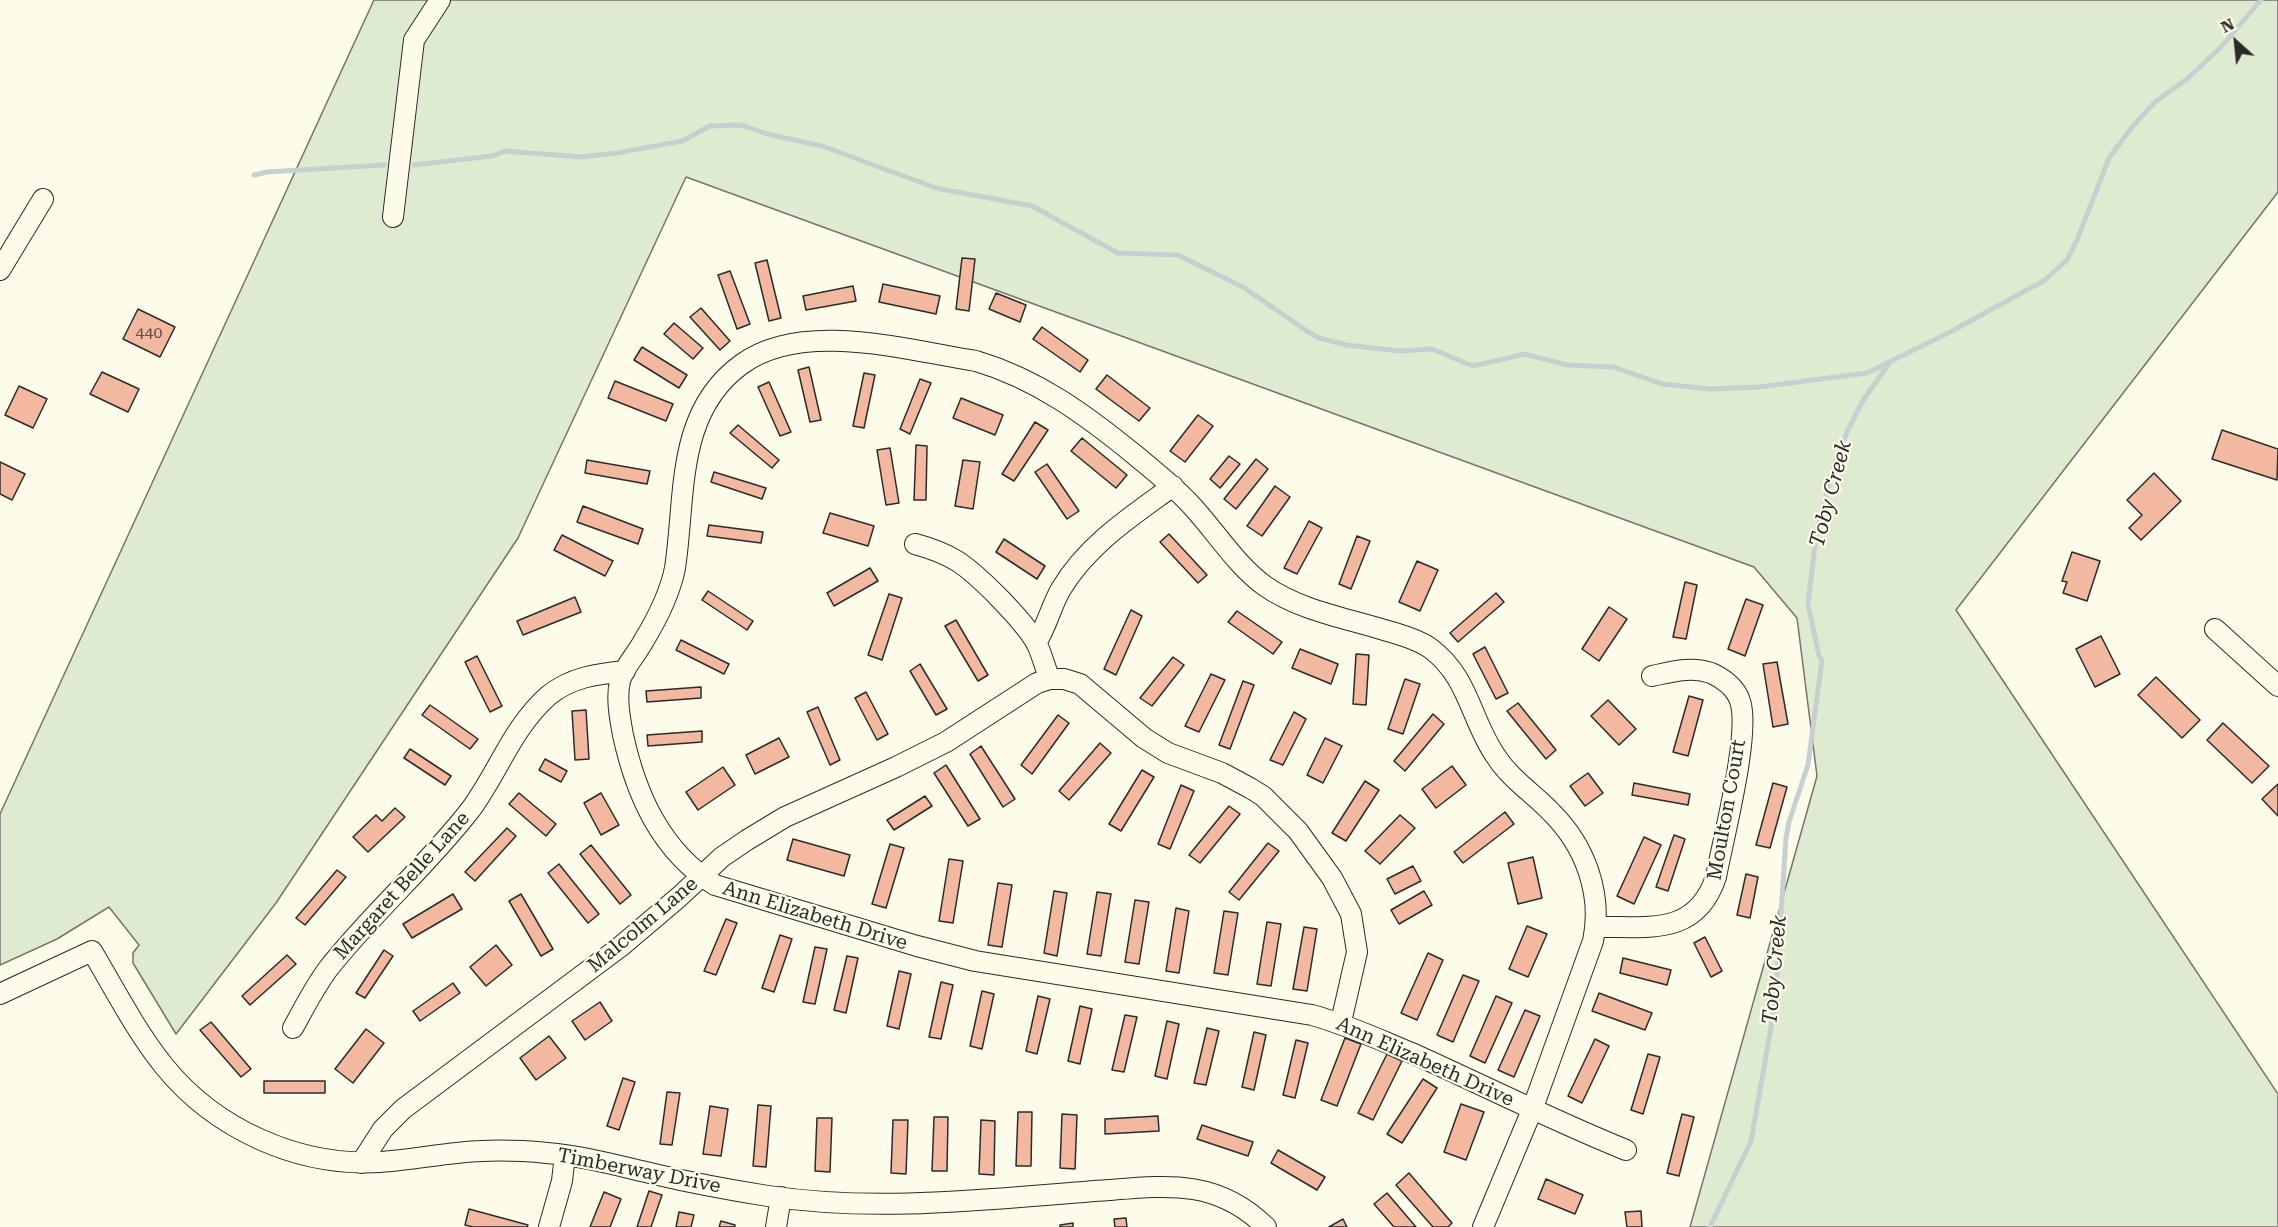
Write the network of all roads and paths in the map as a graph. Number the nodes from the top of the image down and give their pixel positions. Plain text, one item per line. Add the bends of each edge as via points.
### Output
1 (440, 0) edge
2 (43, 199) dead end
3 (393, 217) dead end
4 (0, 270) edge
5 (1173, 486) junction
6 (915, 544) dead end
7 (2215, 629) dead end
8 (1036, 643) junction
9 (625, 671) junction
10 (1652, 676) dead end
11 (1050, 679) junction
12 (2278, 686) edge
13 (701, 877) junction
14 (1596, 927) junction
15 (0, 994) edge
16 (1341, 1023) junction
17 (293, 1028) dead end
18 (1532, 1110) junction
19 (1626, 1150) dead end
20 (565, 1155) junction
21 (361, 1163) junction
22 (781, 1197) junction
23 (549, 1227) edge
24 (776, 1227) edge
25 (1266, 1227) edge
26 (1483, 1227) edge

1 - 3 street via 414,40
2 - 4 street
5 - 8 street via 1078,563
5 - 9 street, Ann Elizabeth Drive via 1056,396 994,366 848,340 818,340 775,348 742,364 723,380 698,418 684,471 672,579 665,601
5 - 14 street, Ann Elizabeth Drive via 1237,560 1271,590 1299,604 1406,636 1429,647 1447,663 1461,682 1495,756 1515,781 1552,812 1583,855 1592,881
6 - 8 street via 959,562 1014,615
7 - 12 street
8 - 11 street
9 - 13 street, Ann Elizabeth Drive via 618,701 635,781 660,831
9 - 17 street, Margaret Belle Lane via 595,674 572,682 532,711 472,807 327,970
10 - 14 street, Moulton Court via 1686,670 1711,673 1727,683 1740,701 1740,747 1716,877 1711,893 1687,918 1662,925
11 - 13 street, Malcolm Lane via 1037,683 946,742 785,816 722,857
11 - 16 street via 1080,684 1144,738 1168,753 1250,788 1298,831 1332,878 1351,914 1357,952
13 - 16 street, Ann Elizabeth Drive via 715,885 946,954 1312,1014
13 - 21 street, Malcolm Lane via 620,947 403,1109 383,1129
14 - 18 street, Ann Elizabeth Drive
15 - 21 street, Timberway Drive via 92,951 162,1064 201,1103 261,1140 294,1152
16 - 18 street, Ann Elizabeth Drive
18 - 19 street, Ann Elizabeth Drive
18 - 26 street, Ann Elizabeth Drive
20 - 21 street, Timberway Drive via 480,1151
20 - 22 street, Timberway Drive
20 - 23 street
22 - 24 street
22 - 25 street, Timberway Drive via 909,1204 1179,1187 1204,1190 1235,1203

